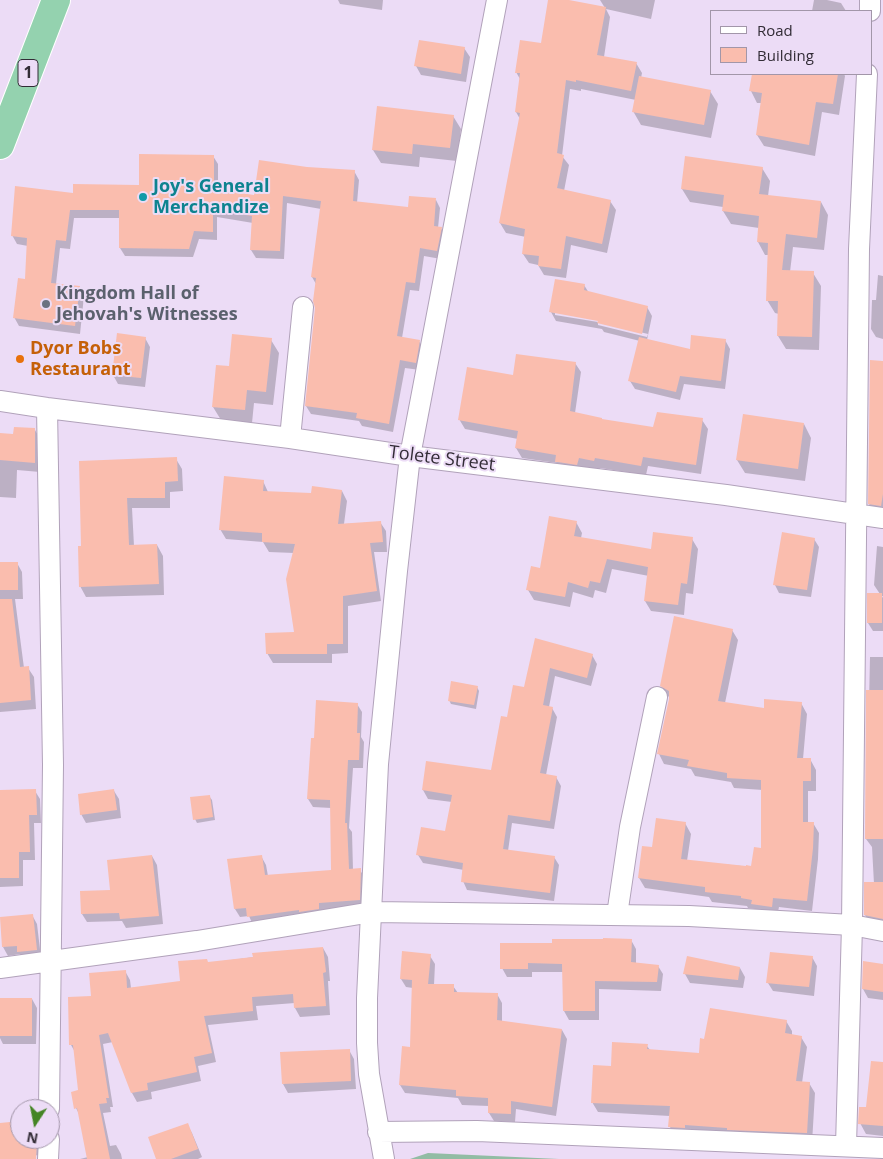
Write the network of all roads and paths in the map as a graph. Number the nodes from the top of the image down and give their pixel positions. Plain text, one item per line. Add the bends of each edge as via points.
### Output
1 (56, 0) edge
2 (497, 0) edge
3 (867, 75) edge
4 (0, 145) edge
5 (303, 307) dead end
6 (0, 401) edge
7 (47, 408) junction
8 (290, 438) junction
9 (410, 456) junction
10 (856, 513) junction
11 (883, 518) edge
12 (657, 697) dead end
13 (372, 912) junction
14 (617, 915) junction
15 (852, 925) junction
16 (883, 931) edge
17 (50, 961) junction
18 (0, 968) edge
19 (49, 1099) edge
20 (378, 1132) junction
21 (846, 1146) junction
22 (883, 1148) edge
23 (812, 1152) edge
24 (384, 1159) edge

1 - 4 highway, 1
2 - 9 street
3 - 10 street via 859,249
5 - 8 street
6 - 7 street, Tolete Street
7 - 8 street, Tolete Street
7 - 17 street via 53,765
8 - 9 street, Tolete Street
9 - 10 street, Tolete Street
9 - 13 street via 378,764
10 - 11 street, Tolete Street
10 - 15 street
12 - 14 street via 630,827
13 - 14 street
13 - 17 street
13 - 20 street via 367,1043
14 - 15 street
15 - 16 street
15 - 21 street
17 - 18 street
17 - 19 street
20 - 23 street via 476,1131
20 - 24 street
21 - 22 street
21 - 23 street

